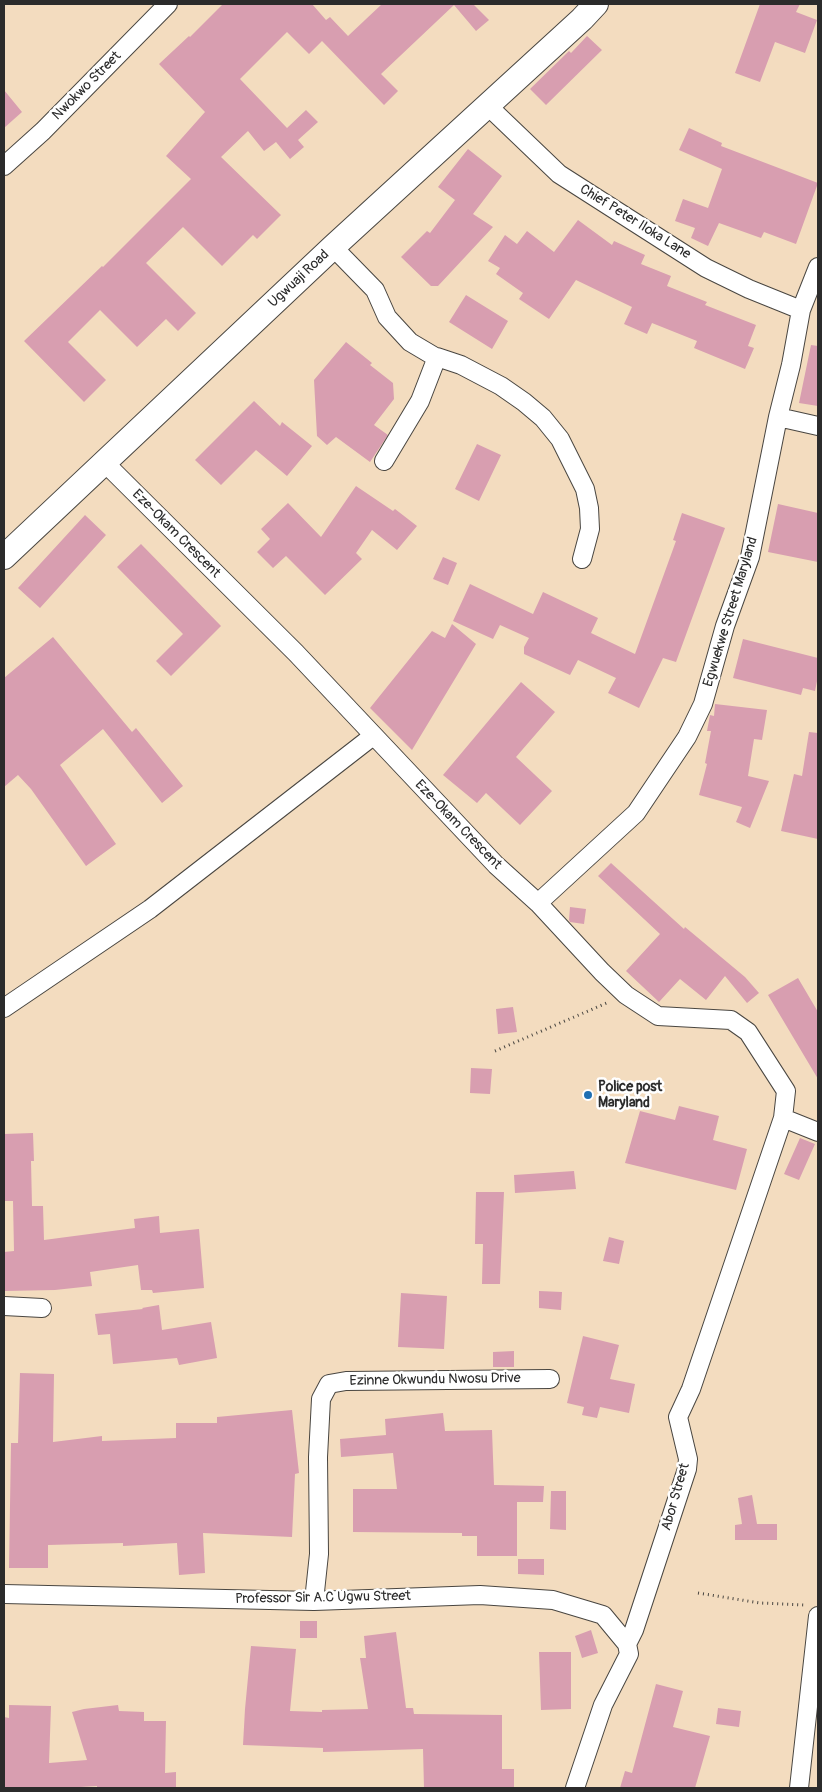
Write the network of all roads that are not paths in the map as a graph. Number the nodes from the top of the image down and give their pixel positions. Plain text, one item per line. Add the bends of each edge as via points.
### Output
1 (168, 4) edge
2 (596, 4) edge
3 (488, 106) junction
4 (4, 166) edge
5 (333, 247) junction
6 (818, 267) edge
7 (801, 310) junction
8 (437, 358) junction
9 (778, 417) junction
10 (818, 426) edge
11 (384, 461) dead end
12 (104, 462) junction
13 (4, 557) edge
14 (582, 559) dead end
15 (373, 736) junction
16 (538, 903) junction
17 (4, 1008) edge
18 (783, 1118) junction
19 (818, 1132) edge
20 (4, 1306) edge
21 (42, 1308) dead end
22 (550, 1379) dead end
23 (4, 1594) edge
24 (314, 1600) junction
25 (813, 1611) edge
26 (627, 1644) junction
27 (575, 1788) edge
28 (800, 1788) edge

1 - 4 street, Nwokwo Street via 43,131
2 - 3 main road, Ugwuaji Road
3 - 5 main road, Ugwuaji Road
3 - 7 street, Chief Peter Iloka Lane via 559,174 706,268
5 - 8 street via 375,290 387,317 410,342
5 - 12 main road, Ugwuaji Road
6 - 7 street, Egwuekwe Street Maryland
7 - 9 street, Egwuekwe Street Maryland
8 - 11 street via 420,401
8 - 14 street via 453,361 501,386 534,409 552,428 581,481 589,508 590,529
9 - 10 street
9 - 16 street, Egwuekwe Street Maryland via 750,558 697,719 636,813
12 - 13 main road, Ugwuaji Road
12 - 15 street, Eze-Okam Crescent via 296,653
15 - 16 street, Eze-Okam Crescent via 496,865
15 - 17 street via 150,909
16 - 18 street, Eze-Okam Crescent via 626,995 658,1016 731,1020 748,1032 786,1091
18 - 19 street
18 - 26 street, Abor Street via 694,1379 678,1417 688,1459 687,1469
20 - 21 street
22 - 24 street, Ezinne Okwundu Nwosu Drive via 346,1381 329,1384 321,1399 319,1554
23 - 24 street, Professor Sir A.C Ugwu Street
24 - 26 street, Professor Sir A.C Ugwu Street via 480,1594 552,1600 603,1615
25 - 28 street
26 - 27 street, Abor Street via 629,1654 603,1705

